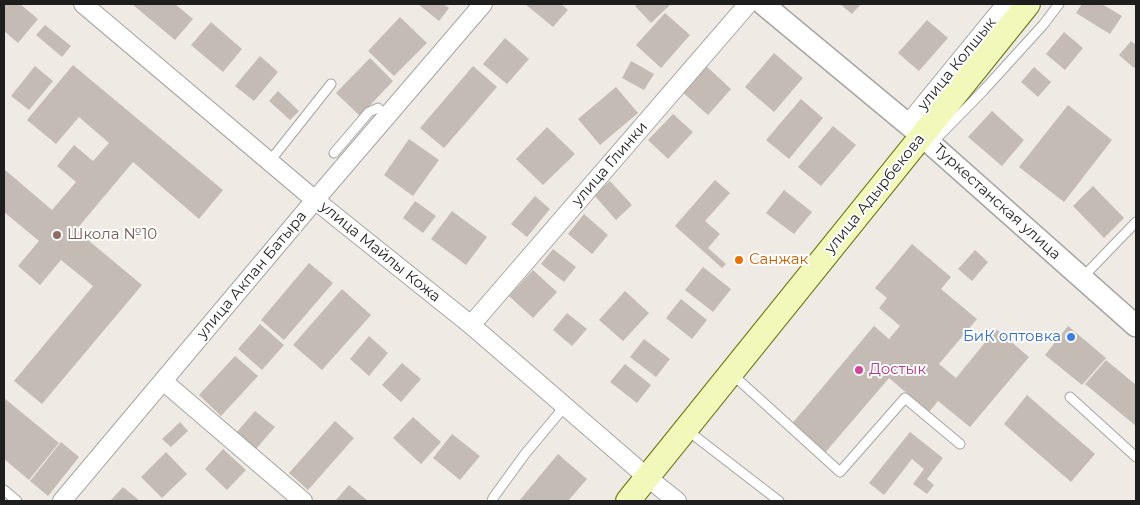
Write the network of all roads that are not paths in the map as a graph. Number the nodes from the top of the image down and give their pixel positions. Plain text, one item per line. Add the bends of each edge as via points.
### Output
1 (83, 4) edge
2 (483, 4) edge
3 (748, 4) edge
4 (763, 4) edge
5 (1006, 4) edge
6 (1028, 4) edge
7 (1059, 4) edge
8 (331, 84) dead end
9 (387, 116) junction
10 (920, 135) junction
11 (334, 153) dead end
12 (270, 161) junction
13 (315, 200) junction
14 (1136, 222) edge
15 (1082, 278) junction
16 (471, 325) junction
17 (1136, 326) edge
18 (732, 374) junction
19 (163, 381) junction
20 (1070, 397) dead end
21 (565, 406) junction
22 (687, 430) junction
23 (960, 444) dead end
24 (1136, 457) edge
25 (648, 478) junction
26 (4, 490) edge
27 (18, 501) edge
28 (62, 501) edge
29 (303, 501) edge
30 (492, 501) edge
31 (628, 501) edge
32 (677, 501) edge
33 (779, 501) edge

1 - 12 street, улица Майлы Кожа
2 - 9 street, улица Акпан Батыра
3 - 16 street, улица Глинки
4 - 10 street, Туркестанская улица
5 - 10 street, улица Колшык
6 - 10 main road, улица Адырбекова
7 - 10 lane via 983,91
8 - 12 lane
9 - 11 lane via 378,108 369,112
9 - 13 street, улица Акпан Батыра
10 - 15 street, Туркестанская улица
10 - 18 main road, улица Адырбекова
12 - 13 street, улица Майлы Кожа
13 - 16 street, улица Майлы Кожа
13 - 19 street, улица Акпан Батыра
14 - 15 lane
15 - 17 street, Туркестанская улица
16 - 21 street, улица Майлы Кожа
18 - 22 main road, улица Адырбекова
18 - 23 lane via 840,472 905,398
19 - 28 street, улица Акпан Батыра
19 - 29 street
20 - 24 lane
21 - 25 street, улица Майлы Кожа
21 - 30 lane
22 - 25 main road, улица Адырбекова
22 - 33 lane
25 - 31 main road, улица Адырбекова
25 - 32 street, улица Майлы Кожа
26 - 27 lane

